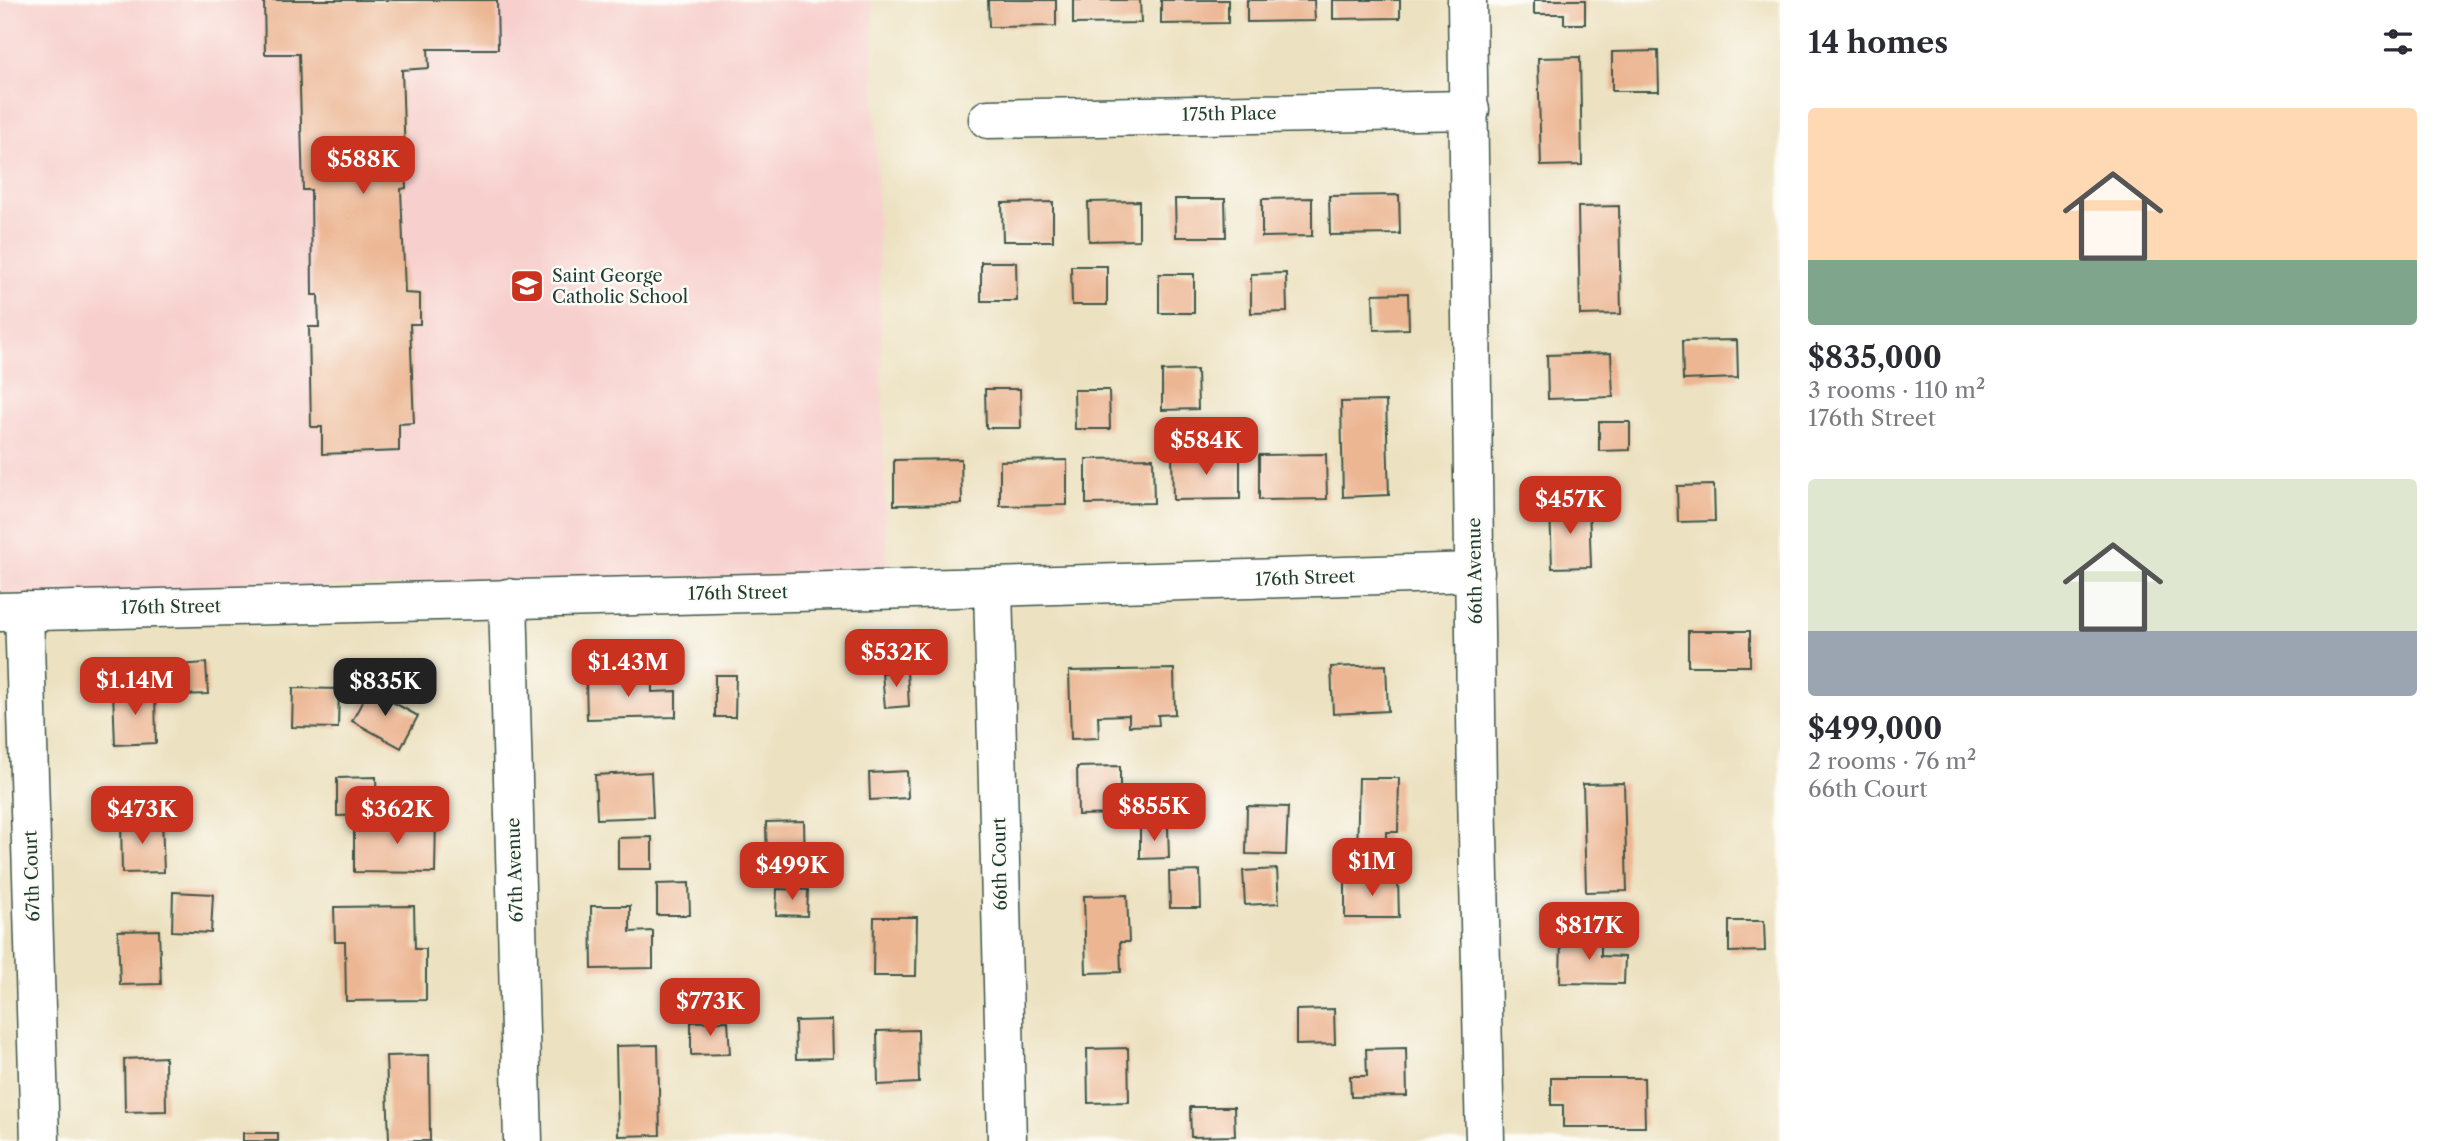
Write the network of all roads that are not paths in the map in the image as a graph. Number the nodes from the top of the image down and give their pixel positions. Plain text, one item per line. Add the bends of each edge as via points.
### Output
1 (1467, 0) edge
2 (1470, 110) junction
3 (988, 119) dead end
4 (1475, 572) junction
5 (993, 587) junction
6 (508, 598) junction
7 (12, 611) edge
8 (40, 1141) edge
9 (523, 1141) edge
10 (1007, 1141) edge
11 (1485, 1141) edge

1 - 2 street, 66th Avenue
2 - 3 street, 175th Place
2 - 4 street, 66th Avenue
4 - 5 street, 176th Street
4 - 11 street, 66th Avenue
5 - 6 street, 176th Street
5 - 10 street, 66th Court
6 - 7 street, 176th Street
6 - 9 street, 67th Avenue
7 - 8 street, 67th Court

